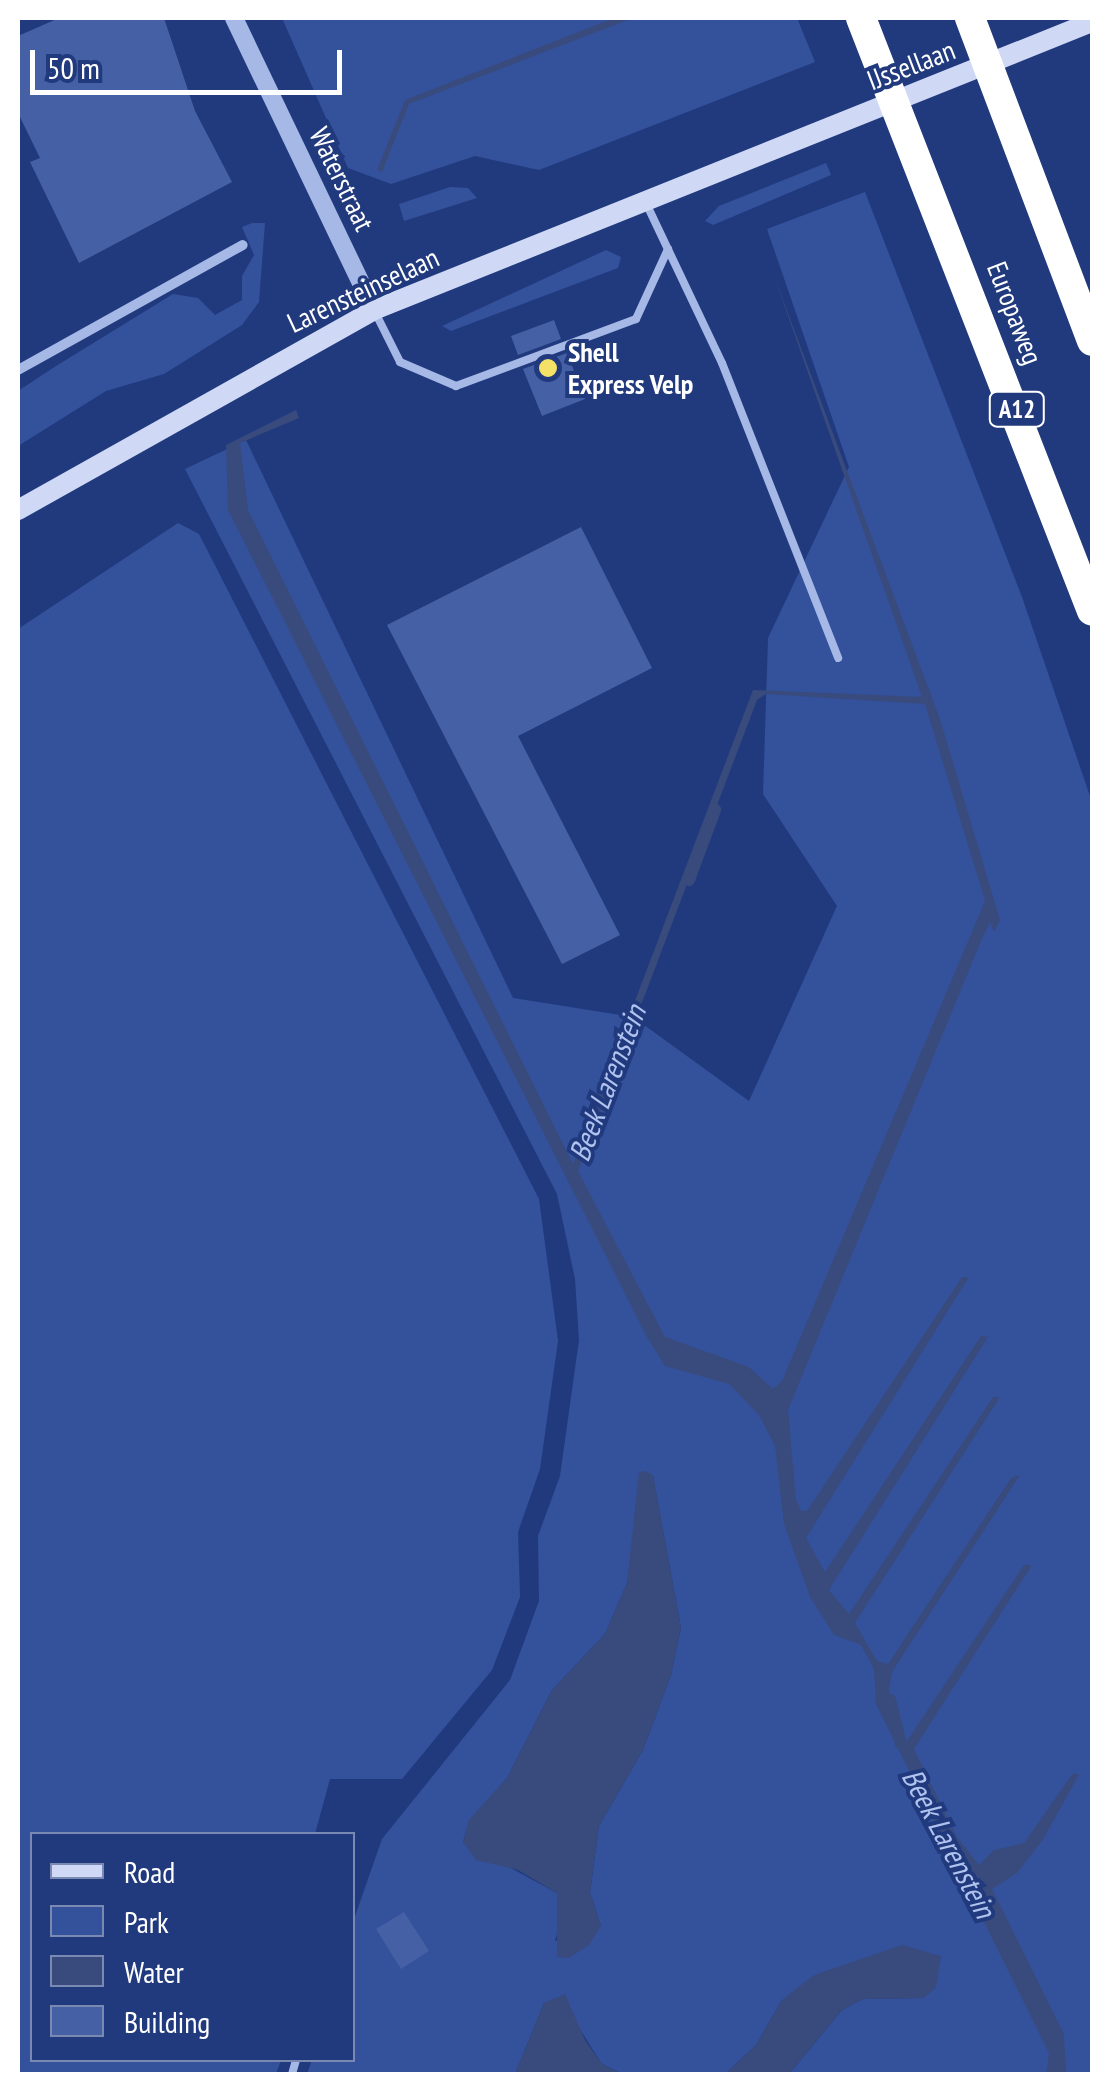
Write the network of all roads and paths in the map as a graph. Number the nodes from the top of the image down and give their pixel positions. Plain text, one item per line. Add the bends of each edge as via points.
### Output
1 (234, 18) edge
2 (861, 18) edge
3 (970, 18) edge
4 (1092, 22) edge
5 (750, 160) joint
6 (646, 203) junction
7 (243, 245) dead end
8 (668, 250) junction
9 (374, 310) junction
10 (1092, 341) edge
11 (18, 370) edge
12 (18, 510) edge
13 (1092, 611) edge
14 (838, 658) dead end

1 - 9 street, Waterstraat
2 - 13 highway, Europaweg / A12 via 940,207
3 - 10 highway
4 - 5 main road, IJssellaan
5 - 6 main road, Larensteinselaan
6 - 8 lane
6 - 9 main road, Larensteinselaan
7 - 11 street
8 - 9 lane via 636,319 456,386 400,362
8 - 14 lane via 722,363
9 - 12 main road, Larensteinselaan

